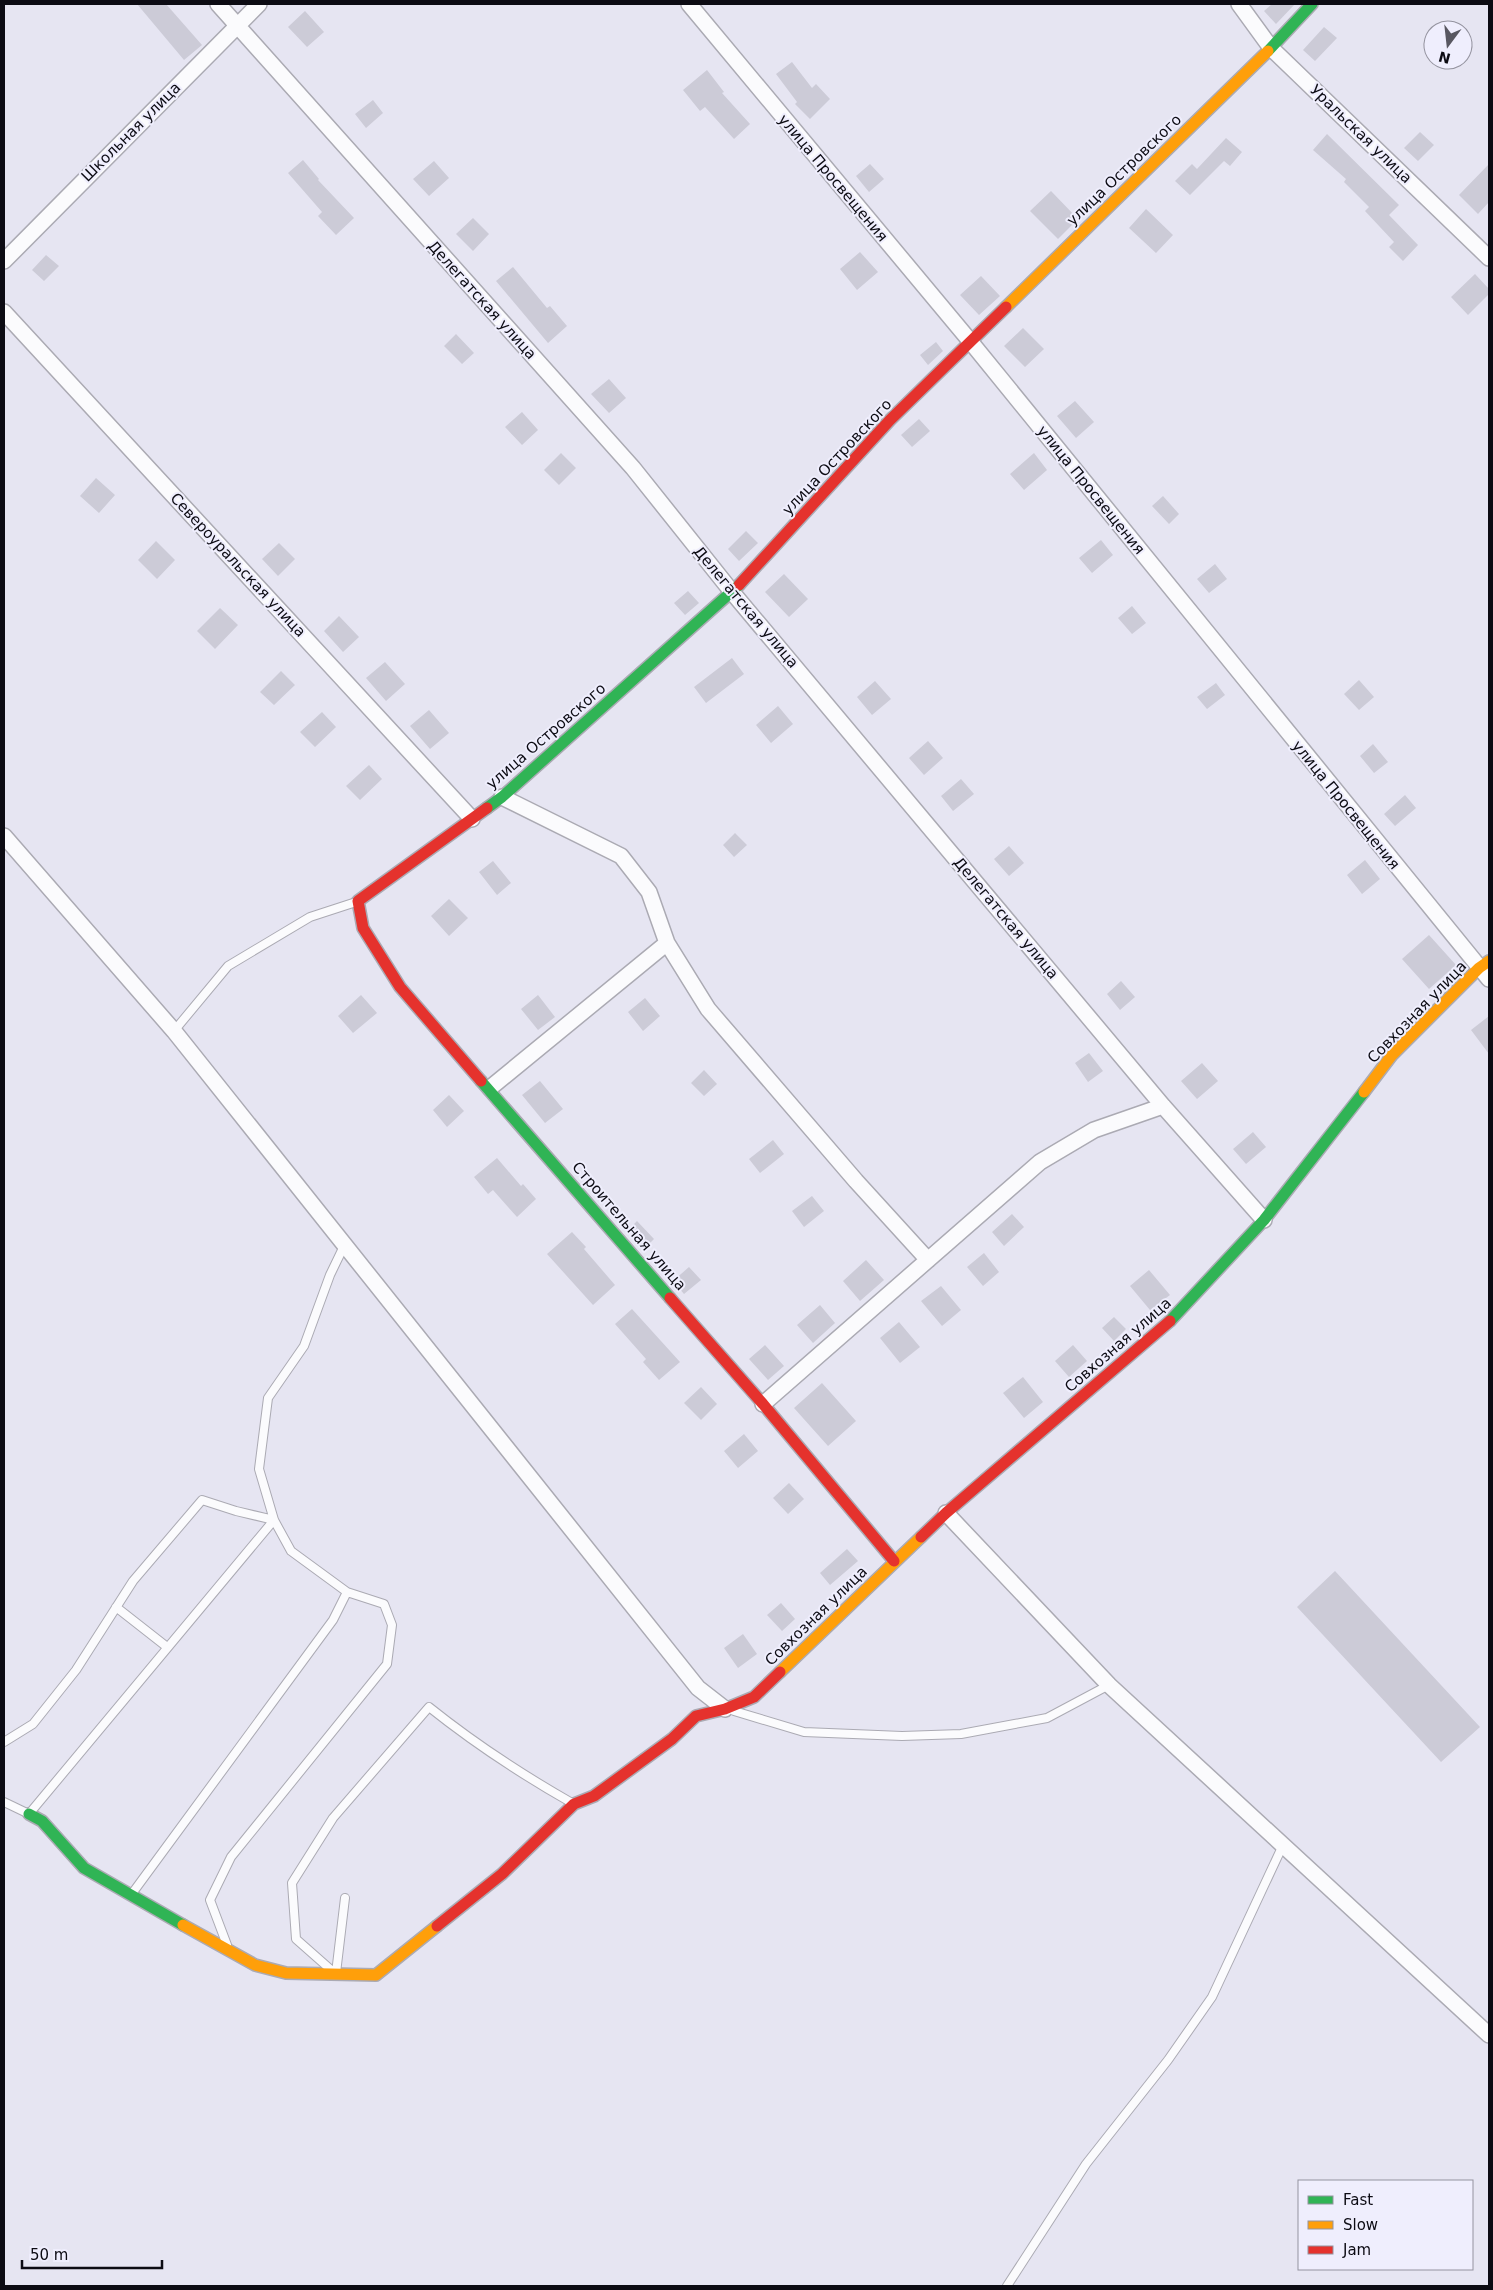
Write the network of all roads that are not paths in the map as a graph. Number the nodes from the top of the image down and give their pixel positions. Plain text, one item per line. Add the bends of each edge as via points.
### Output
1 (218, 4) edge
2 (258, 4) edge
3 (689, 4) edge
4 (1239, 4) edge
5 (1312, 4) edge
6 (236, 25) junction
7 (1271, 48) junction
8 (1489, 258) edge
9 (4, 261) edge
10 (4, 312) edge
11 (970, 341) junction
12 (732, 592) junction
13 (502, 797) junction
14 (472, 819) junction
15 (4, 836) edge
16 (358, 901) junction
17 (667, 943) junction
18 (1486, 970) edge
19 (174, 1031) junction
20 (490, 1088) junction
21 (1163, 1106) junction
22 (1264, 1220) junction
23 (344, 1246) junction
24 (928, 1260) junction
25 (763, 1404) junction
26 (946, 1513) junction
27 (274, 1520) junction
28 (894, 1561) junction
29 (347, 1592) junction
30 (116, 1607) junction
31 (167, 1647) junction
32 (1109, 1685) junction
33 (724, 1708) junction
34 (4, 1742) edge
35 (4, 1802) edge
36 (574, 1804) junction
37 (29, 1814) junction
38 (1284, 1845) junction
39 (130, 1896) junction
40 (346, 1898) dead end
41 (229, 1951) junction
42 (335, 1975) junction
43 (1489, 2035) edge
44 (1007, 2286) edge

1 - 6 street, Делегатская улица
2 - 6 street, Школьная улица
3 - 11 street, улица Просвещения
4 - 7 street, Уральская улица
5 - 7 street, улица Островского
6 - 9 street, Школьная улица
6 - 12 street, Делегатская улица via 633,468
7 - 8 street, Уральская улица
7 - 11 street, улица Островского
10 - 14 street, Североуральская улица
11 - 12 street, улица Островского via 890,420
11 - 18 street, улица Просвещения
12 - 13 street, улица Островского
12 - 21 street, Делегатская улица
13 - 14 street, улица Островского
13 - 17 street via 621,856 648,892
14 - 16 street, улица Островского
15 - 19 street
16 - 19 lane via 310,917 228,966
16 - 20 street, Строительная улица via 363,928 400,987
17 - 20 street
17 - 24 street via 708,1008
18 - 22 street, Совхозная улица via 1392,1055
19 - 23 street
20 - 25 street, Строительная улица
21 - 22 street, Делегатская улица
21 - 24 street via 1094,1130 1040,1162
22 - 26 street, Совхозная улица via 1180,1313
23 - 27 lane via 304,1346 268,1398 259,1469
23 - 33 street via 698,1688
24 - 25 street
25 - 28 street, Строительная улица
26 - 28 street, Совхозная улица
26 - 32 street
27 - 29 lane via 291,1551
27 - 30 lane via 202,1500 133,1580
27 - 31 lane
28 - 33 street, Совхозная улица via 754,1697
29 - 39 lane via 333,1620
29 - 41 lane via 384,1604 392,1625 387,1664 231,1857 210,1900
30 - 31 lane
30 - 34 lane via 76,1670 33,1724
31 - 37 lane
32 - 33 lane via 1047,1718 961,1734 902,1736 804,1732
32 - 38 street
33 - 36 street, Совхозная улица via 696,1716 672,1740 594,1796
35 - 37 lane
36 - 42 street via 502,1874 376,1975
36 - 42 lane via 475,1743 429,1706 333,1818 292,1883 296,1939
37 - 39 street via 42,1821 84,1868
38 - 43 street
38 - 44 lane via 1212,1997 1168,2060 1086,2164
39 - 41 street
40 - 42 lane
41 - 42 street via 255,1965 286,1973

